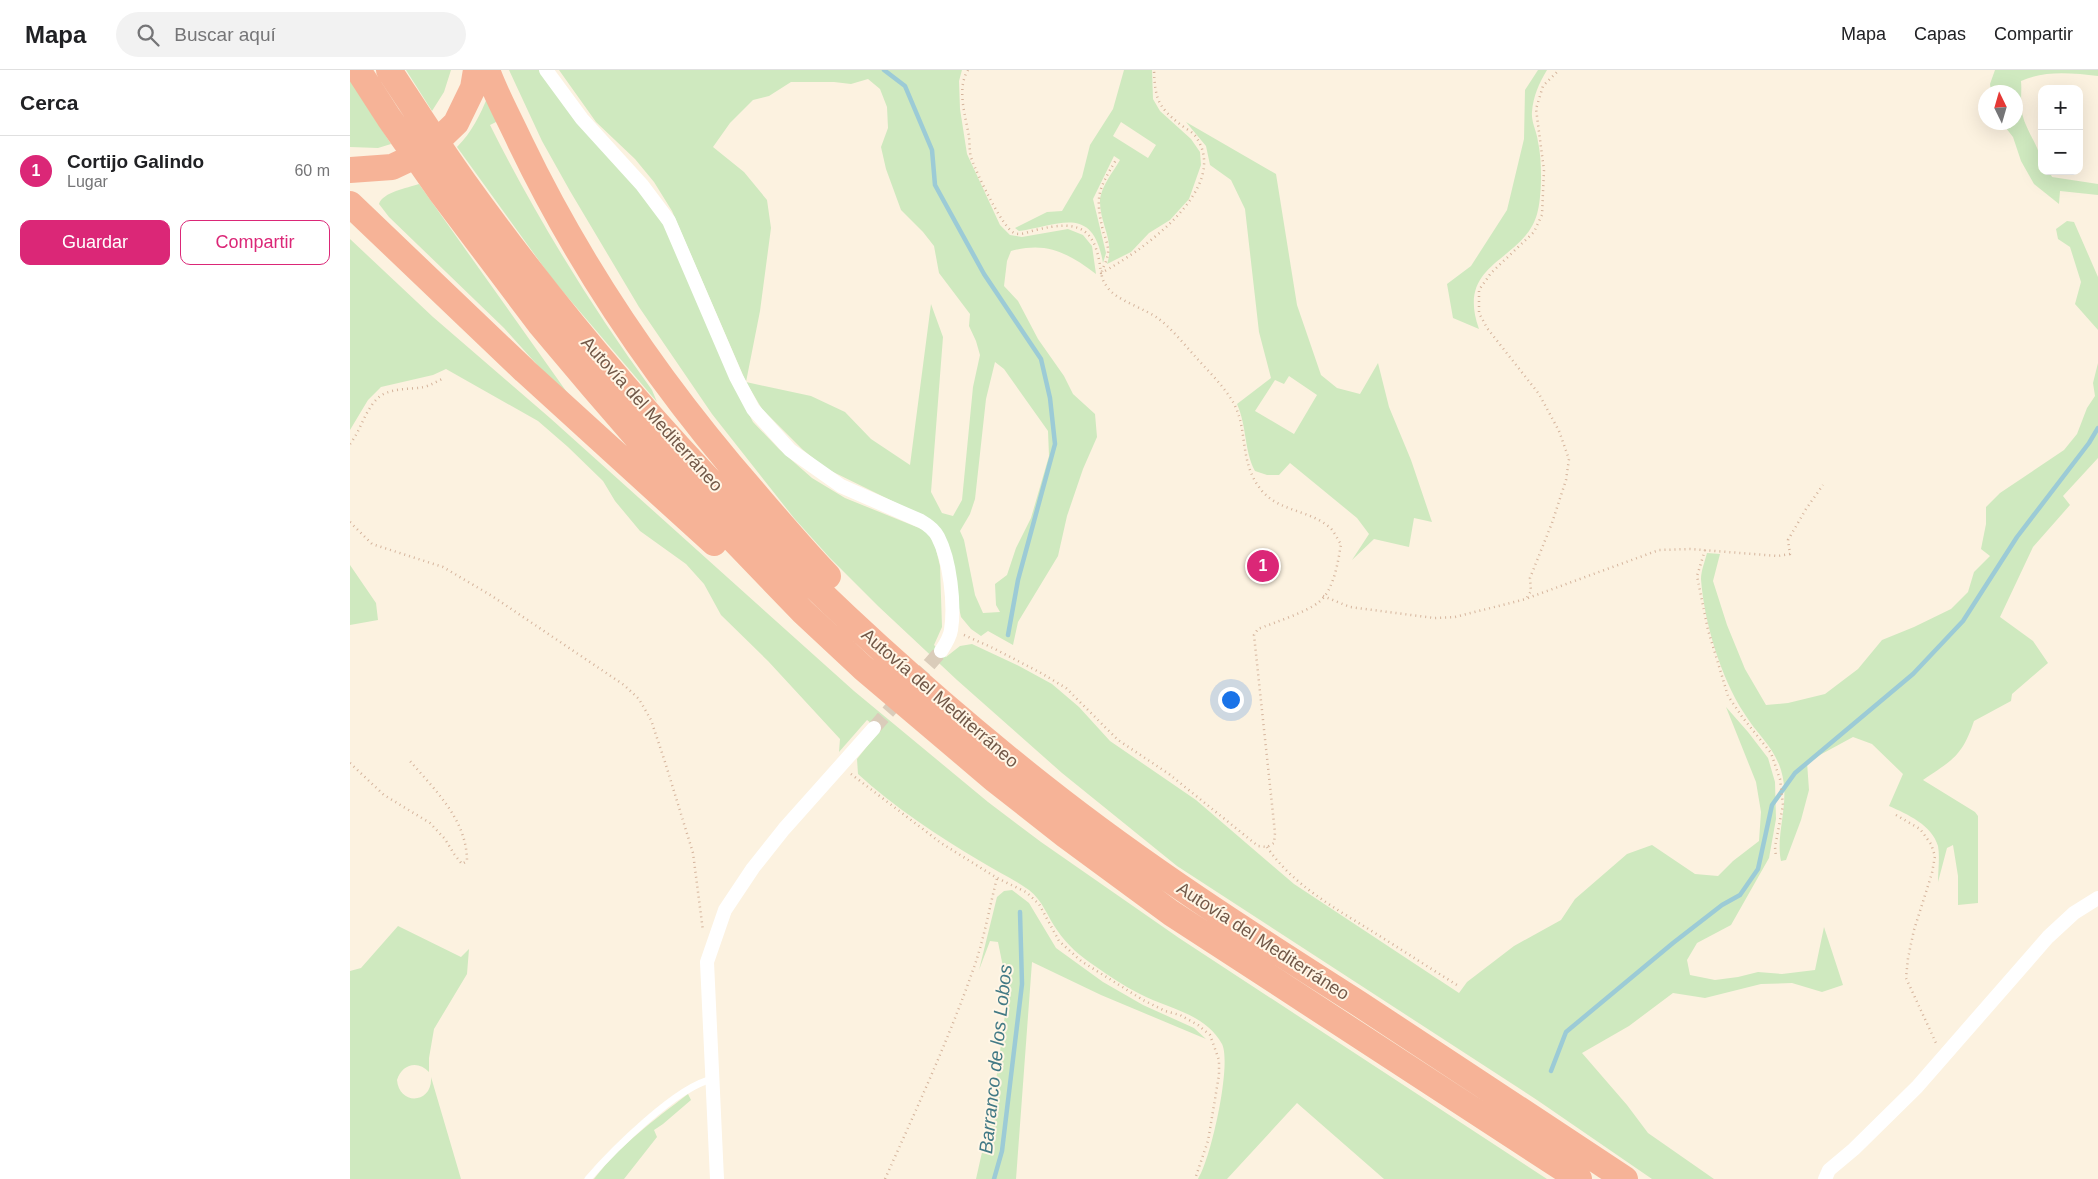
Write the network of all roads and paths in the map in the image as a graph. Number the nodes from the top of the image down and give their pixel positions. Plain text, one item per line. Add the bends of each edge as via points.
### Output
1 (358, 70) edge
2 (389, 70) edge
3 (476, 70) edge
4 (487, 70) edge
5 (546, 70) edge
6 (968, 70) edge
7 (1154, 70) edge
8 (1559, 70) edge
9 (1116, 160) dead end
10 (350, 170) edge
11 (453, 188) junction
12 (350, 204) edge
13 (1100, 273) junction
14 (442, 378) dead end
15 (350, 444) edge
16 (1823, 485) dead end
17 (350, 522) edge
18 (1706, 550) junction
19 (1323, 596) junction
20 (1526, 599) junction
21 (803, 612) junction
22 (951, 631) junction
23 (942, 651) tunnel mouth
24 (934, 696) junction
25 (874, 728) tunnel mouth
26 (410, 761) dead end
27 (350, 763) edge
28 (840, 766) junction
29 (1896, 815) dead end
30 (1267, 847) junction
31 (1776, 857) dead end
32 (997, 878) junction
33 (2098, 898) edge
34 (703, 932) dead end
35 (1457, 985) dead end
36 (1946, 1053) junction
37 (713, 1079) junction
38 (588, 1179) edge
39 (717, 1179) edge
40 (885, 1179) edge
41 (1195, 1179) edge
42 (1580, 1179) edge
43 (1625, 1179) edge
44 (1825, 1179) edge

1 - 11 highway, Autovía del Mediterráneo via 389,118
2 - 11 highway, Autovía del Mediterráneo via 412,106
3 - 10 highway via 473,88 456,123 428,150 392,167
4 - 24 highway via 563,227 644,353 715,449 809,557 915,664
5 - 22 street via 582,119 642,185 669,221 753,409 790,450 814,468 841,486 921,521 938,536 948,567
6 - 13 path via 964,76 963,102 971,158 1006,226 1014,233 1060,226 1078,227 1095,243
7 - 13 path via 1158,102 1196,136 1204,153 1205,168 1191,201 1173,222 1138,250
8 - 20 path via 1542,86 1536,109 1544,170 1542,215 1534,232 1491,273 1480,290 1479,313 1487,328 1540,394 1559,431 1569,460 1566,480 1530,578 1531,591
9 - 13 path via 1103,182 1097,202 1108,253
11 - 21 highway, Autovía del Mediterráneo via 539,323 650,454
11 - 24 highway, Autovía del Mediterráneo via 670,438 794,567
12 - 21 highway via 532,378 745,571
13 - 19 path via 1109,290 1118,297 1161,320 1232,401 1238,413 1247,466 1262,491 1276,503 1308,514 1329,526 1341,544 1336,568
14 - 15 path via 423,387 391,391 377,398
16 - 18 path via 1788,540 1790,554 1778,556
17 - 34 path via 372,544 443,567 492,596 624,685 639,699 651,720 693,853
18 - 20 path via 1659,550
18 - 31 path via 1697,576 1708,630 1728,696 1771,753 1780,779 1783,805
19 - 20 path via 1350,607 1434,618 1456,617
19 - 30 path via 1320,602 1258,629 1254,635 1275,833 1274,843
21 - 42 highway, Autovía del Mediterráneo via 924,722 1065,835 1164,907
22 - 23 street
22 - 30 path via 993,648 1066,688 1118,740 1170,774 1258,846
24 - 43 highway, Autovía del Mediterráneo via 1045,788 1190,894
25 - 28 street
26 - 27 path via 452,811 468,850 468,861 462,864 430,823 384,795
28 - 32 path via 941,843
28 - 37 street via 784,829 725,910 707,962
29 - 36 path via 1920,829 1935,856 1914,930 1906,978 1934,1041
30 - 35 path via 1295,879
32 - 40 path via 973,971
32 - 41 path via 1026,892 1039,904 1059,941 1081,961 1143,1000 1198,1024 1210,1035 1219,1060 1219,1075 1208,1141
33 - 36 street via 2074,913 2048,936
36 - 44 street via 1854,1149 1829,1170
37 - 38 lane via 689,1090 642,1125
37 - 39 street

